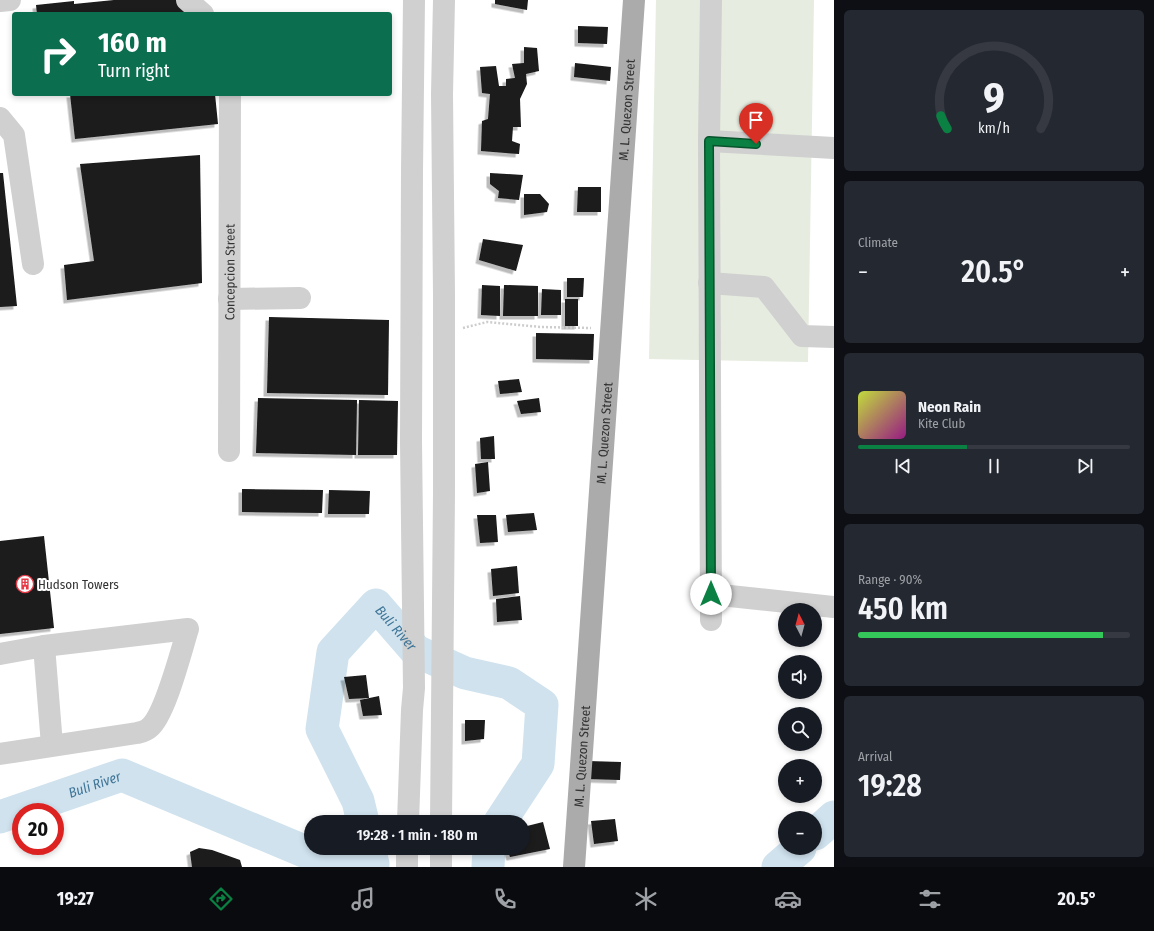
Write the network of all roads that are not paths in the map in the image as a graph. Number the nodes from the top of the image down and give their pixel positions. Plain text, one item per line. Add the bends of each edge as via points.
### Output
1 (10, 0) edge
2 (186, 0) edge
3 (414, 0) edge
4 (444, 0) edge
5 (634, 0) edge
6 (711, 0) edge
7 (0, 1) edge
8 (201, 12) edge
9 (230, 96) edge
10 (0, 118) edge
11 (709, 141) junction
12 (834, 148) edge
13 (33, 264) dead end
14 (710, 283) junction
15 (300, 298) dead end
16 (229, 299) junction
17 (834, 337) edge
18 (229, 451) dead end
19 (711, 594) junction
20 (834, 607) edge
21 (711, 620) dead end
22 (44, 646) junction
23 (0, 654) edge
24 (52, 745) junction
25 (0, 754) edge
26 (408, 815) edge
27 (441, 815) edge
28 (407, 855) edge
29 (441, 855) edge
30 (407, 867) edge
31 (441, 867) edge
32 (574, 867) edge

1 - 7 street
2 - 8 street
3 - 26 street via 411,426 414,688
4 - 27 street
5 - 32 main road, M. L. Quezon Street
6 - 11 street
9 - 16 street, Concepcion Street
10 - 13 street via 14,135
11 - 12 street
11 - 14 street
14 - 17 street via 764,287 802,336
14 - 19 street
15 - 16 street
16 - 18 street, Concepcion Street
19 - 20 street
19 - 21 street
22 - 23 street
22 - 24 street
22 - 24 street via 188,629 157,719 148,729 137,733
24 - 25 street
28 - 30 street
29 - 31 street

